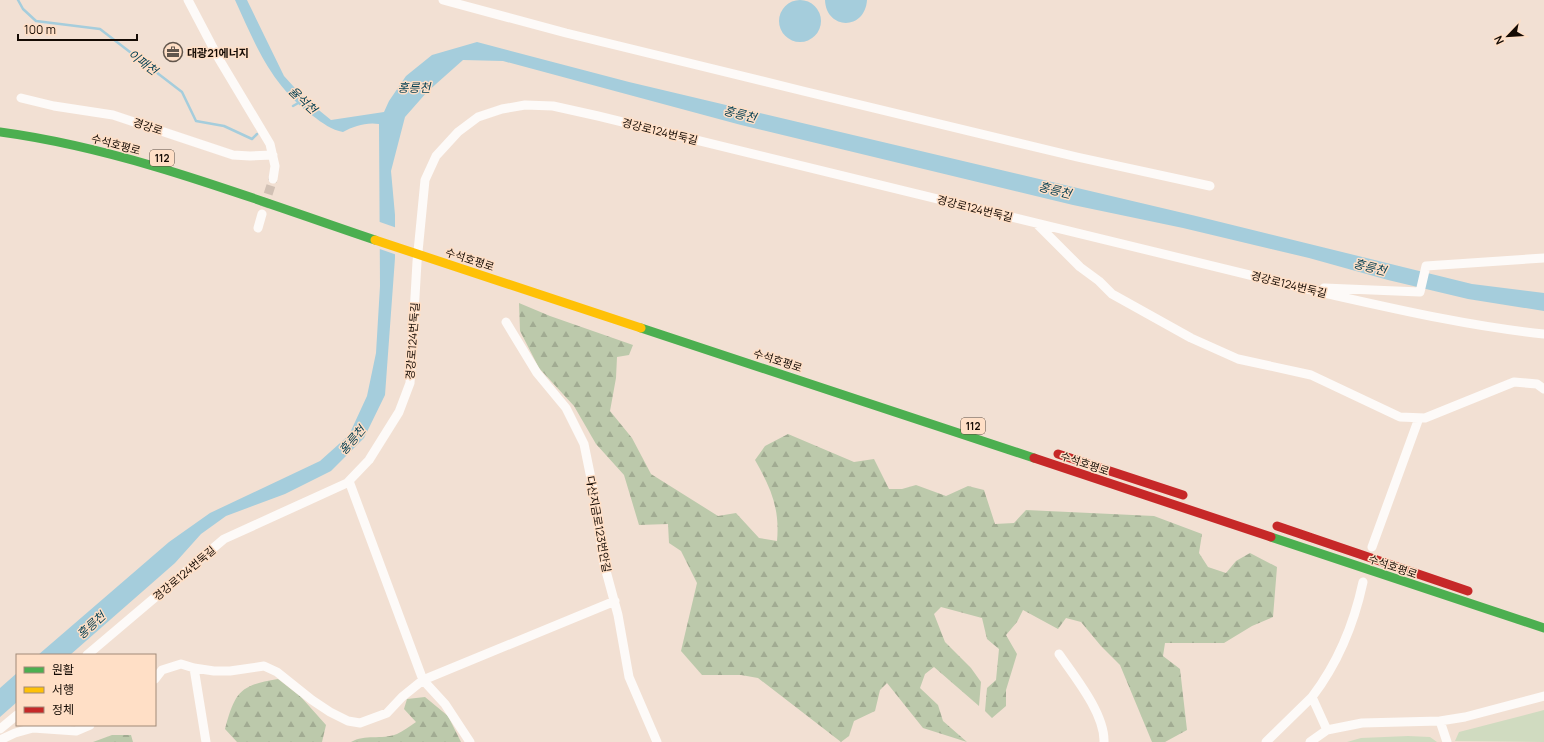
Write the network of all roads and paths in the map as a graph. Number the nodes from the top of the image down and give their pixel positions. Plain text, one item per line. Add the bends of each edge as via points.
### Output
1 (188, 0) edge
2 (443, 0) edge
3 (21, 98) dead end
4 (0, 132) edge
5 (273, 155) junction
6 (273, 179) tunnel mouth
7 (1210, 186) dead end
8 (262, 214) tunnel mouth
9 (1035, 222) junction
10 (258, 228) dead end
11 (409, 239) dead end
12 (431, 246) dead end
13 (1544, 258) edge
14 (1315, 290) junction
15 (506, 322) dead end
16 (1544, 334) edge
17 (1544, 389) edge
18 (1419, 418) junction
19 (1052, 452) dead end
20 (349, 481) junction
21 (1189, 497) dead end
22 (1264, 522) dead end
23 (1372, 547) dead end
24 (1364, 582) dead end
25 (1476, 593) dead end
26 (615, 601) junction
27 (1544, 628) edge
28 (88, 654) edge
29 (1059, 654) dead end
30 (194, 668) junction
31 (156, 679) edge
32 (423, 680) junction
33 (1544, 696) edge
34 (1312, 697) junction
35 (16, 716) edge
36 (1440, 721) junction
37 (88, 726) edge
38 (0, 729) edge
39 (1328, 730) junction
40 (0, 740) edge
41 (206, 742) edge
42 (470, 742) edge
43 (656, 742) edge
44 (1104, 742) edge
45 (1266, 742) edge
46 (1310, 742) edge
47 (1447, 742) edge

1 - 5 street
2 - 7 street via 803,91
3 - 5 street, 경강로 via 114,115 233,155
4 - 27 highway, 수석호평로 / 112 via 121,156
5 - 6 street
8 - 10 street
9 - 14 street, 경강로124번둑길
9 - 18 street via 1080,267 1112,294 1191,338 1238,359 1311,375 1400,417
9 - 20 street, 경강로124번둑길 via 553,106 524,104 478,118 458,132 436,156 425,180 410,383 395,418 369,460
11 - 12 highway, 수석호평로
13 - 14 street via 1426,266 1420,292 1323,288
14 - 16 street, 경강로124번둑길 via 1420,314
15 - 26 street, 다산지금로123번안길 via 537,373 566,408 584,444 596,498 603,560
17 - 18 street via 1536,384 1514,382 1425,418
18 - 23 street
19 - 21 highway, 수석호평로
20 - 28 street, 경강로124번둑길 via 224,539
20 - 32 street
22 - 25 highway, 수석호평로
24 - 34 street via 1356,613 1344,642 1326,679
26 - 32 street
26 - 43 street, 다산지금로123번안길 via 629,677
29 - 44 street via 1100,719
30 - 31 street via 181,664 162,670
30 - 32 street via 230,671 264,666 277,672 330,712 348,721 360,723 387,713
30 - 41 street
32 - 42 street via 445,704
33 - 36 street
34 - 39 street
34 - 45 street
35 - 38 street
36 - 39 street via 1362,722
36 - 47 street
37 - 40 street via 76,731 33,728
39 - 46 street

